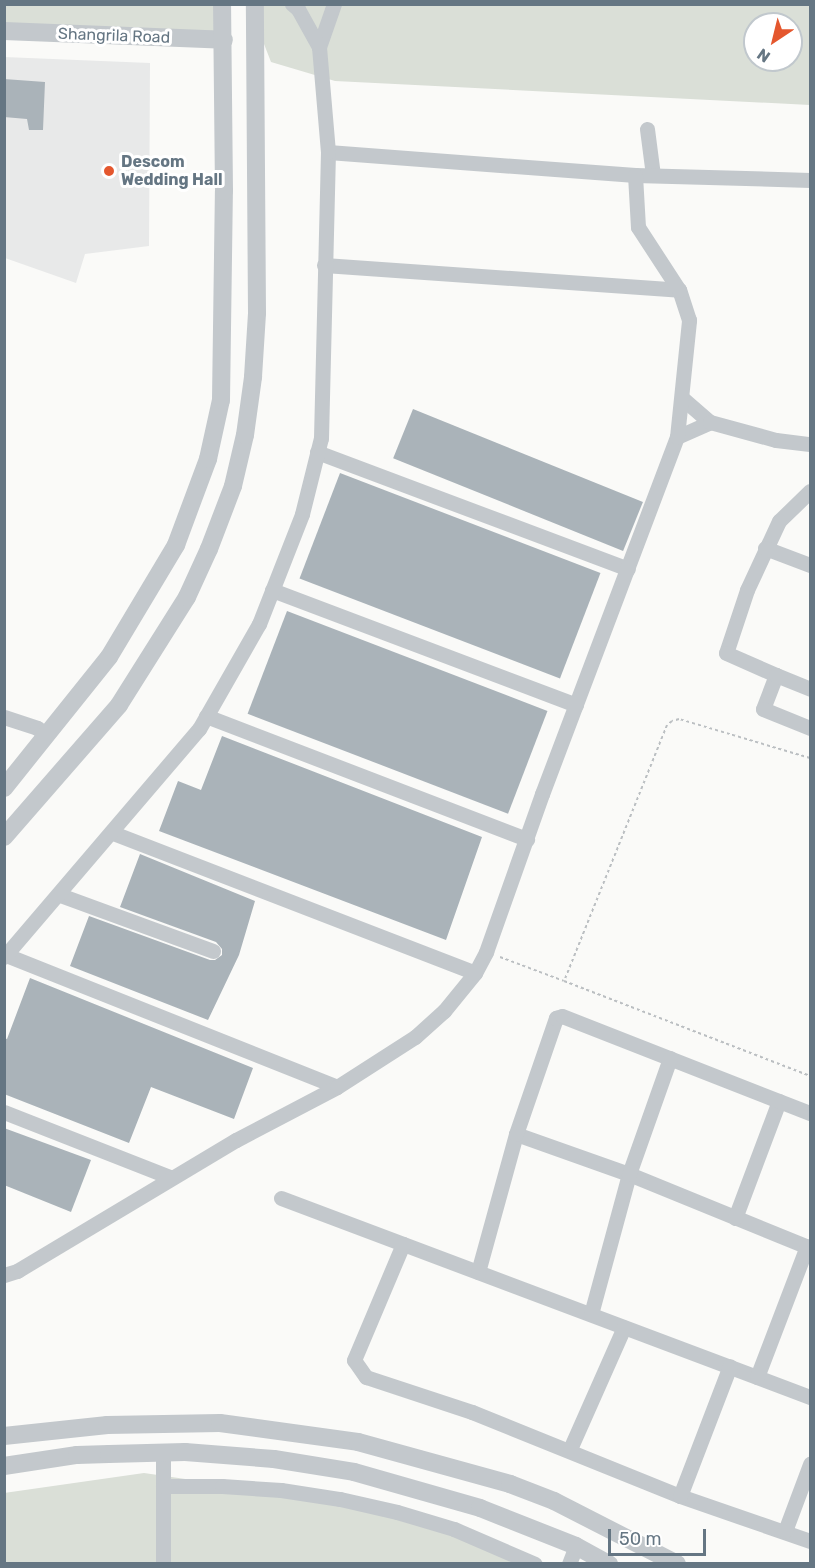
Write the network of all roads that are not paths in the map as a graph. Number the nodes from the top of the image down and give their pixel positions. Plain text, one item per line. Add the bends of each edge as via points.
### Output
1 (222, 4) edge
2 (255, 4) edge
3 (292, 4) edge
4 (334, 4) edge
5 (4, 31) edge
6 (224, 40) junction
7 (319, 47) junction
8 (647, 129) dead end
9 (328, 152) junction
10 (635, 175) junction
11 (653, 175) junction
12 (810, 180) edge
13 (324, 265) junction
14 (679, 290) junction
15 (682, 398) junction
16 (710, 422) junction
17 (678, 436) junction
18 (810, 444) edge
19 (317, 452) junction
20 (810, 491) edge
21 (765, 549) junction
22 (810, 565) edge
23 (628, 569) junction
24 (272, 590) junction
25 (776, 675) junction
26 (810, 689) edge
27 (576, 705) junction
28 (206, 716) junction
29 (4, 717) edge
30 (810, 728) edge
31 (47, 735) junction
32 (4, 788) edge
33 (113, 832) junction
34 (4, 837) edge
35 (527, 839) junction
36 (60, 895) junction
37 (213, 951) dead end
38 (5, 956) edge
39 (475, 973) junction
40 (670, 1058) junction
41 (337, 1087) junction
42 (779, 1101) junction
43 (4, 1112) edge
44 (810, 1113) edge
45 (516, 1134) junction
46 (629, 1174) junction
47 (172, 1178) junction
48 (281, 1198) dead end
49 (735, 1218) junction
50 (403, 1244) junction
51 (809, 1247) edge
52 (9, 1271) edge
53 (478, 1272) junction
54 (591, 1314) junction
55 (624, 1327) junction
56 (730, 1366) junction
57 (757, 1377) junction
58 (810, 1397) edge
59 (107, 1425) junction
60 (4, 1436) edge
61 (570, 1449) junction
62 (163, 1453) junction
63 (109, 1454) junction
64 (810, 1464) edge
65 (4, 1466) edge
66 (510, 1484) junction
67 (163, 1486) junction
68 (680, 1496) junction
69 (501, 1516) junction
70 (785, 1531) junction
71 (810, 1541) edge
72 (576, 1546) junction
73 (163, 1563) edge
74 (535, 1563) edge
75 (569, 1563) edge
76 (609, 1563) edge
77 (677, 1563) edge

1 - 6 street
2 - 34 street via 257,313 254,377 233,486 187,597 119,705
3 - 7 street
4 - 7 street
5 - 6 street, Shangrila Road
6 - 31 street via 221,400 208,459 176,544 109,657
7 - 9 street
8 - 11 street
9 - 10 street
9 - 13 street
10 - 11 street
10 - 14 street via 638,226
11 - 12 street
13 - 14 street
13 - 19 street via 321,438
14 - 15 street via 689,320
15 - 16 street
15 - 17 street
16 - 17 street
16 - 18 street via 776,440
17 - 23 street
19 - 23 street
19 - 24 street via 302,514
20 - 21 street via 779,521
21 - 22 street
21 - 25 street via 726,653
23 - 27 street
24 - 27 street
24 - 28 street via 259,624
25 - 26 street
25 - 30 street via 763,709
27 - 35 street
28 - 33 street
28 - 35 street
29 - 31 street
31 - 32 street
33 - 36 street
33 - 39 street
35 - 39 street
36 - 37 street
36 - 38 street
38 - 41 street
39 - 41 street via 444,1011 415,1037
40 - 42 street
40 - 45 street via 562,1016 556,1018
40 - 46 street
41 - 47 street
42 - 44 street
42 - 49 street
43 - 47 street
45 - 46 street
45 - 53 street
46 - 49 street
46 - 54 street
47 - 52 street
48 - 50 street
49 - 51 street
50 - 53 street
50 - 61 street via 354,1360 366,1377
51 - 57 street
53 - 54 street
54 - 55 street
55 - 56 street
55 - 61 street
56 - 57 street
56 - 68 street
57 - 58 street
59 - 60 street
59 - 63 street
59 - 66 street via 220,1423 311,1435 358,1442
61 - 68 street
62 - 63 street
62 - 67 street
62 - 69 street via 274,1459 354,1472
63 - 65 street
64 - 70 street
66 - 69 street
66 - 77 street via 554,1501
67 - 73 street
67 - 74 street via 269,1489 340,1499 454,1530
68 - 70 street
69 - 72 street
70 - 71 street
72 - 75 street
72 - 76 street

